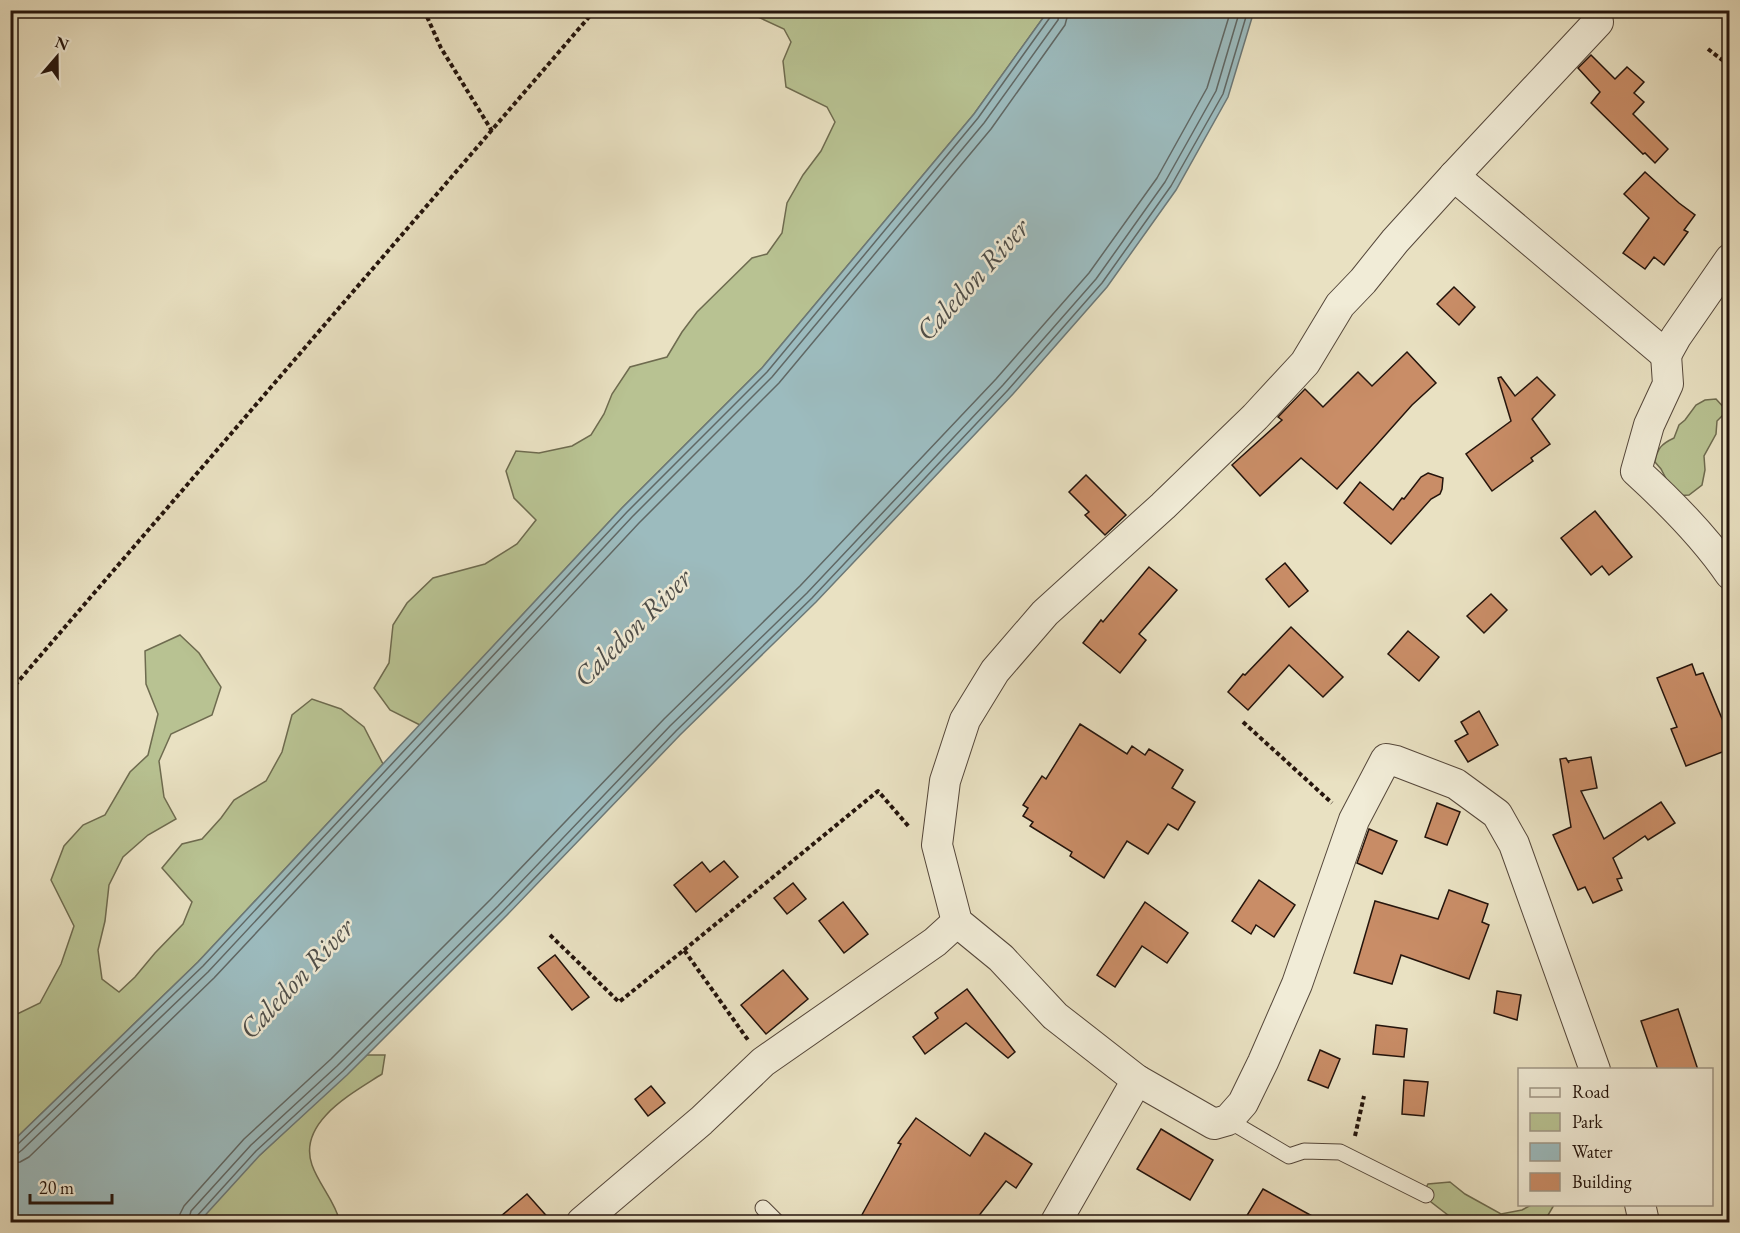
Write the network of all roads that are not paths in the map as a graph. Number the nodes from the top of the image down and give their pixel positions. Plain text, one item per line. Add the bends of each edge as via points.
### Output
1 (1598, 22) dead end
2 (1454, 176) junction
3 (1730, 259) edge
4 (1666, 355) junction
5 (1726, 563) edge
6 (957, 922) junction
7 (1594, 1068) edge
8 (1137, 1080) junction
9 (1228, 1120) junction
10 (1426, 1195) dead end
11 (1640, 1206) edge
12 (764, 1208) dead end
13 (582, 1222) edge
14 (777, 1222) edge
15 (1056, 1222) edge
16 (1644, 1222) edge

1 - 2 street
2 - 4 street
2 - 6 street via 1340,305 1305,363 1255,417 1045,613 995,671 966,720 945,781 937,845
3 - 4 street
4 - 5 street via 1668,384 1649,424 1636,471
6 - 8 street via 1001,958 1055,1016
6 - 13 street via 935,942 764,1062 701,1122
7 - 9 street via 1514,844 1497,814 1456,784 1386,759 1354,820 1298,984 1243,1103
8 - 9 street via 1214,1124
8 - 15 street
9 - 10 lane via 1289,1156 1304,1151 1340,1152
11 - 16 street
12 - 14 lane

